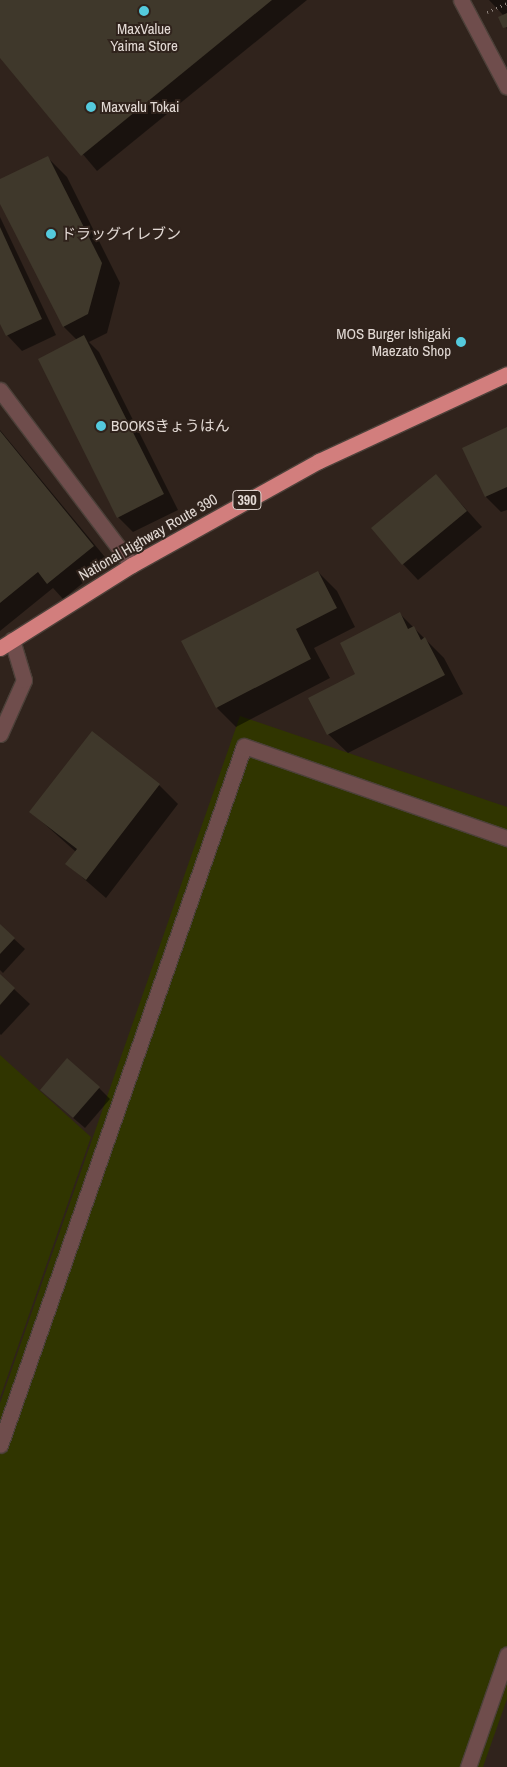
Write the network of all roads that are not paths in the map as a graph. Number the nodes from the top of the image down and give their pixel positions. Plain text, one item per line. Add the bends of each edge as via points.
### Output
1 (461, 0) edge
2 (507, 87) edge
3 (507, 374) edge
4 (0, 390) edge
5 (132, 564) junction
6 (6, 644) edge
7 (0, 734) edge
8 (507, 838) edge
9 (0, 1445) edge
10 (507, 1655) edge
11 (468, 1767) edge

1 - 2 street
3 - 5 highway, National Highway Route 390 / 390 via 318,461
4 - 5 street
5 - 6 highway, National Highway Route 390 / 390
6 - 7 street via 24,680
8 - 9 street via 244,746
10 - 11 street

